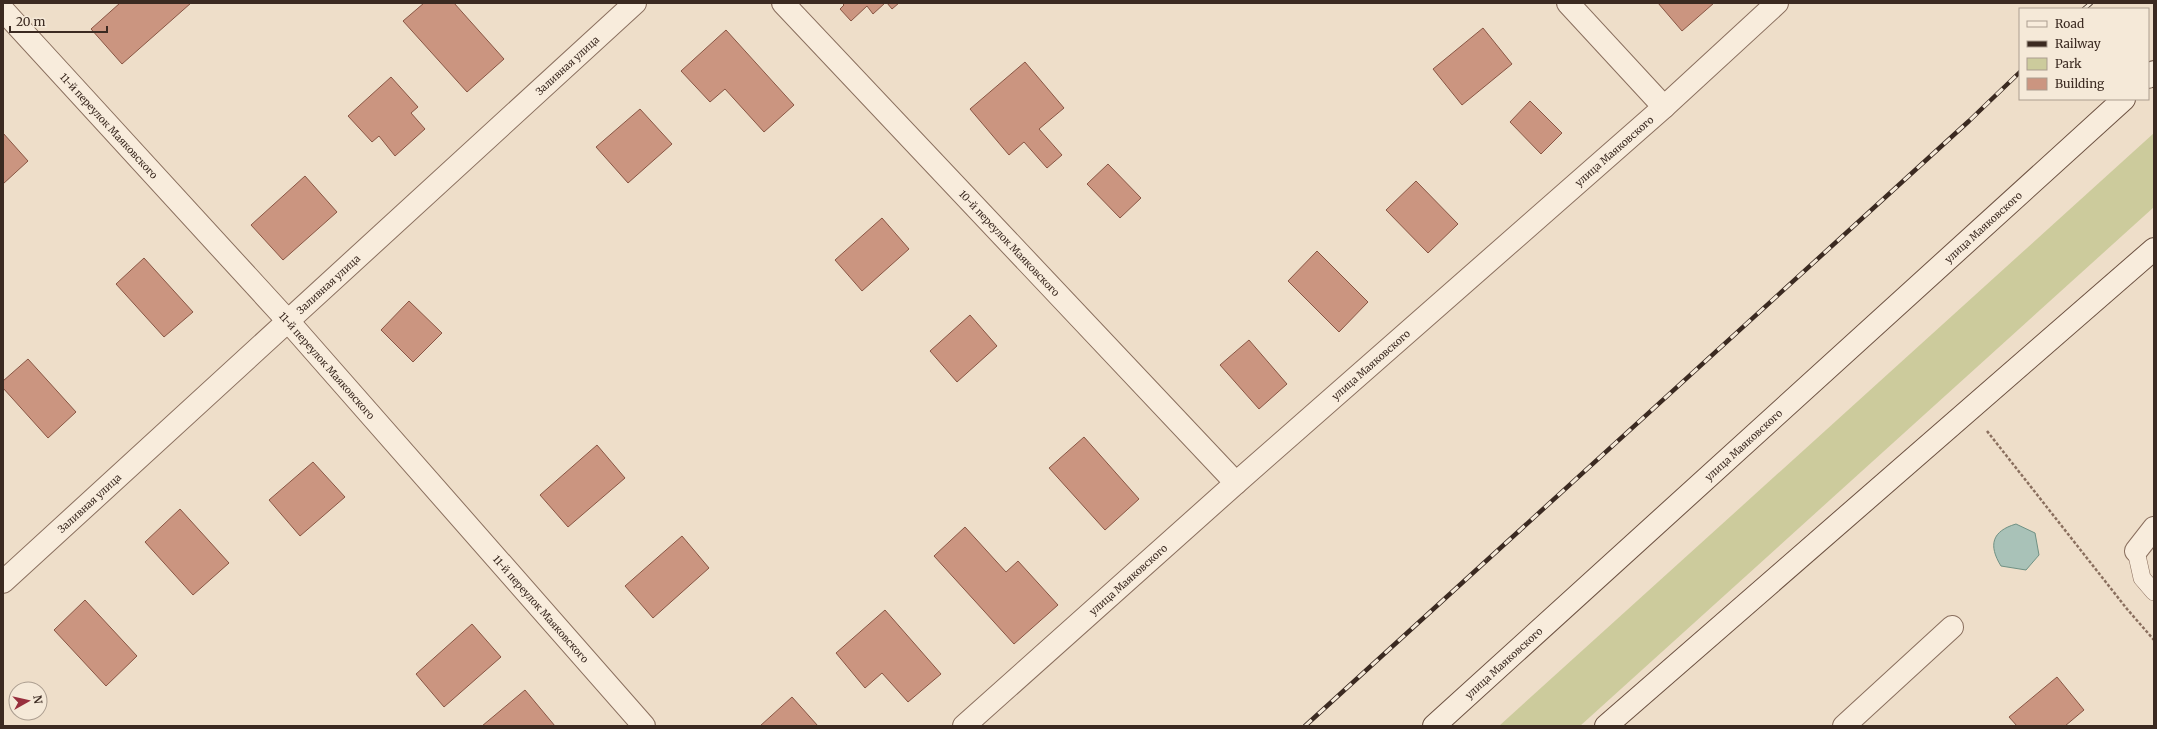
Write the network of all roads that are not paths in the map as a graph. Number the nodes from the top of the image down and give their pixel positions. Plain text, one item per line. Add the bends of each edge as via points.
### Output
1 (635, 3) edge
2 (783, 3) edge
3 (1568, 3) edge
4 (1777, 3) edge
5 (3, 10) edge
6 (2123, 100) edge
7 (1664, 107) junction
8 (2153, 253) edge
9 (288, 321) junction
10 (1236, 483) junction
11 (2154, 528) edge
12 (2136, 551) joint
13 (3, 582) edge
14 (2154, 592) edge
15 (1952, 627) dead end
16 (644, 726) edge
17 (964, 726) edge
18 (1434, 726) edge
19 (1606, 726) edge
20 (1844, 726) edge

1 - 9 street, Заливная улица
2 - 10 street, 10-й переулок Маяковского
3 - 7 street
4 - 7 street, улица Маяковского
5 - 9 street, 11-й переулок Маяковского
6 - 18 street, улица Маяковского
7 - 10 street, улица Маяковского
8 - 19 street
9 - 13 street, Заливная улица
9 - 16 street, 11-й переулок Маяковского
10 - 17 street, улица Маяковского
11 - 12 street
12 - 14 lane via 2142,578
15 - 20 street

